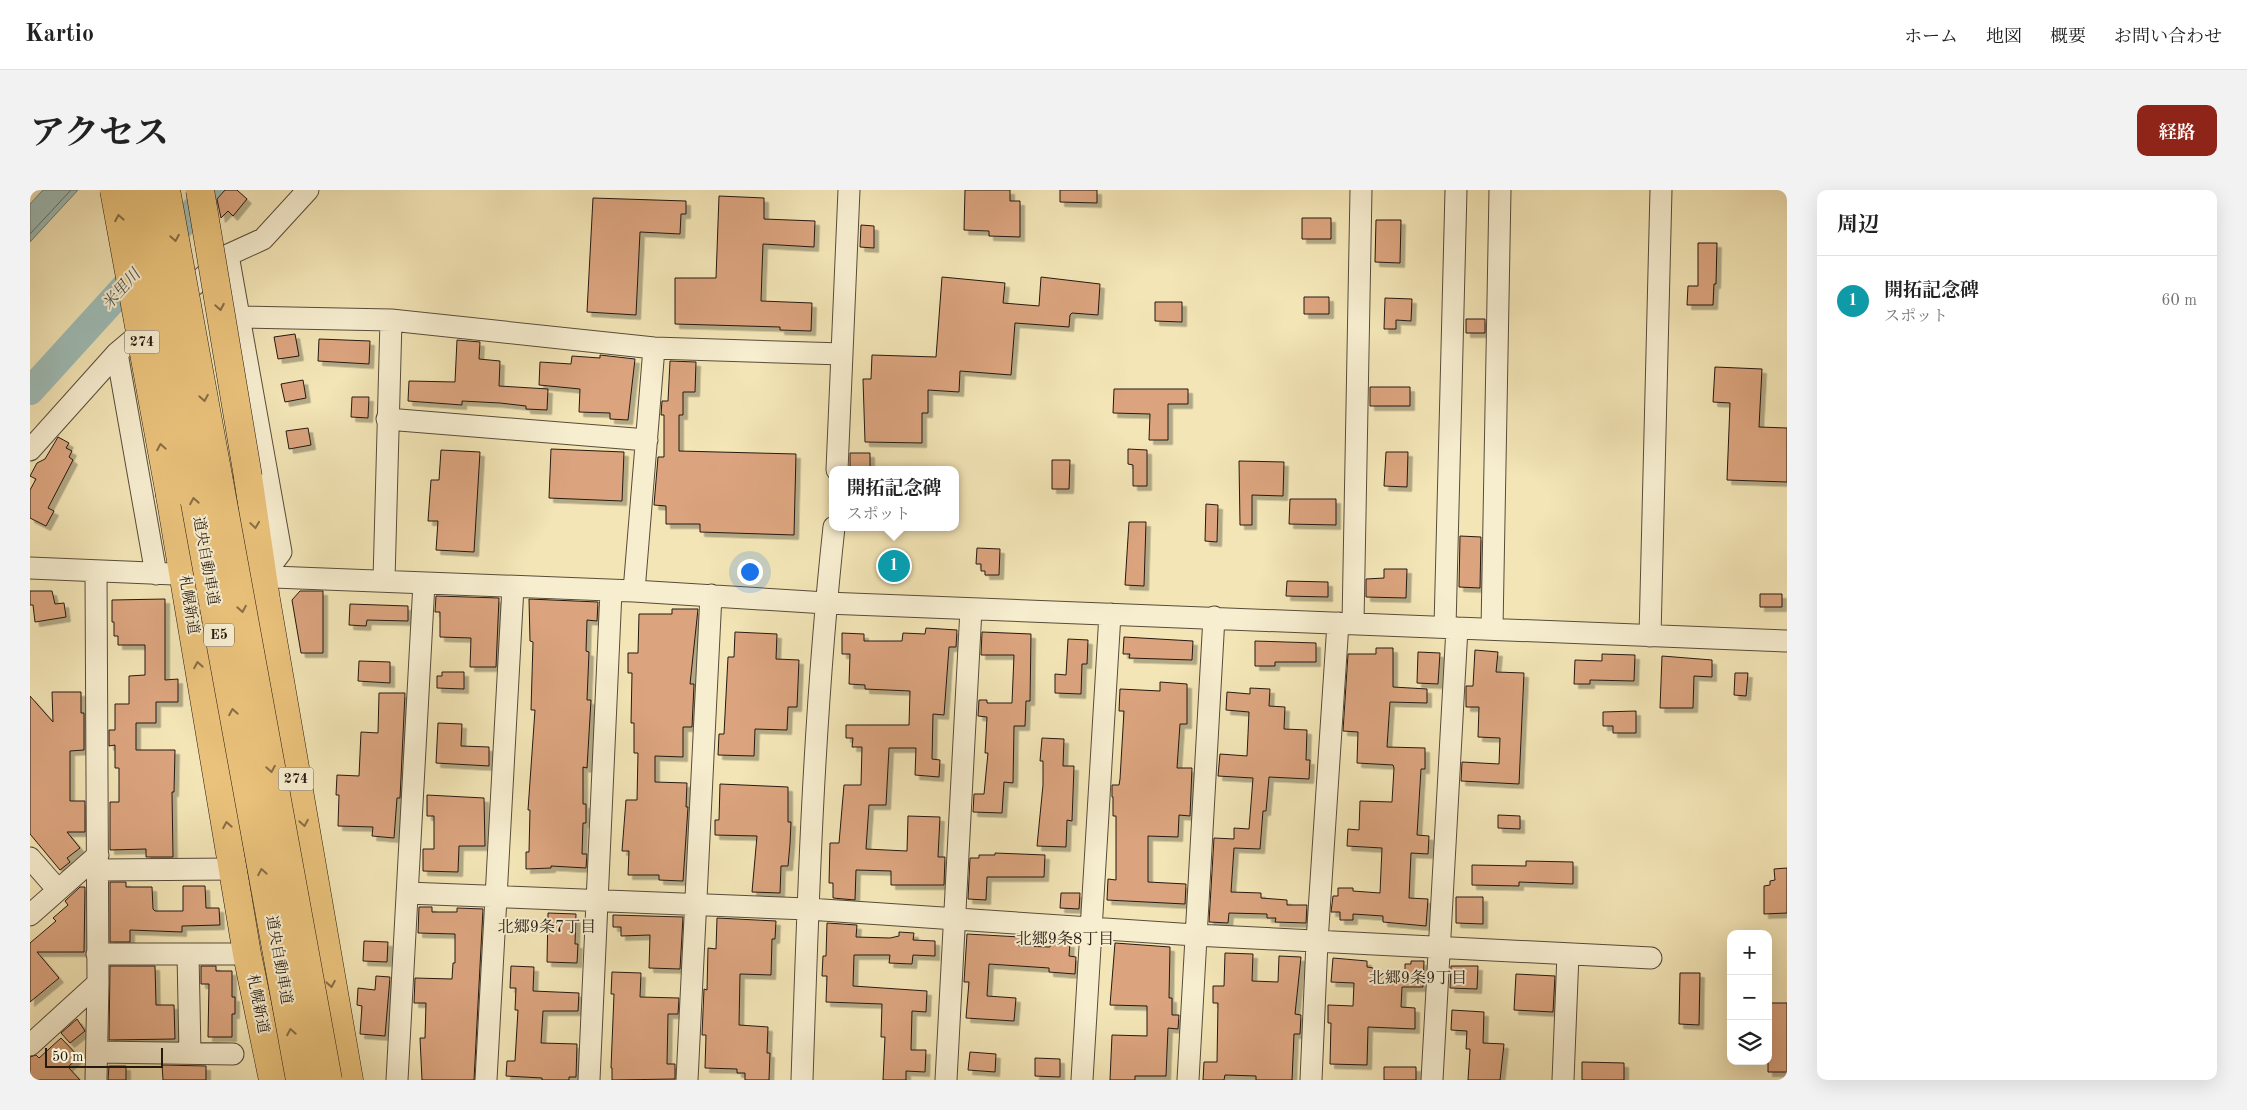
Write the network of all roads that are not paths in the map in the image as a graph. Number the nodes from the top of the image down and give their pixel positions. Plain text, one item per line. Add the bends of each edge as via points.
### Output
1 (114, 190) edge
2 (138, 190) edge
3 (166, 190) edge
4 (200, 190) edge
5 (308, 190) edge
6 (849, 190) edge
7 (1360, 190) edge
8 (1456, 190) edge
9 (1500, 190) edge
10 (1660, 190) edge
11 (228, 255) junction
12 (240, 317) junction
13 (391, 320) junction
14 (654, 348) junction
15 (118, 353) junction
16 (842, 354) junction
17 (387, 419) junction
18 (648, 440) junction
19 (30, 450) edge
20 (837, 466) edge
21 (834, 531) edge
22 (30, 568) edge
23 (96, 572) junction
24 (156, 574) junction
25 (183, 575) junction
26 (263, 576) junction
27 (384, 580) junction
28 (424, 583) junction
29 (513, 586) junction
30 (611, 591) junction
31 (634, 591) junction
32 (711, 595) junction
33 (826, 603) junction
34 (971, 609) junction
35 (1110, 614) junction
36 (1214, 618) junction
37 (1346, 623) junction
38 (1451, 628) junction
39 (1492, 629) junction
40 (1650, 636) junction
41 (1787, 641) edge
42 (30, 858) edge
43 (98, 863) junction
44 (235, 869) junction
45 (58, 890) junction
46 (407, 893) junction
47 (496, 896) junction
48 (597, 902) junction
49 (695, 906) junction
50 (808, 909) junction
51 (30, 915) edge
52 (953, 918) junction
53 (1090, 929) junction
54 (1195, 935) junction
55 (1317, 942) junction
56 (1439, 949) junction
57 (97, 954) junction
58 (188, 954) junction
59 (247, 954) junction
60 (1568, 954) junction
61 (1651, 958) dead end
62 (98, 983) junction
63 (30, 1045) edge
64 (98, 1052) junction
65 (190, 1053) junction
66 (233, 1054) dead end
67 (96, 1080) edge
68 (273, 1080) edge
69 (300, 1080) edge
70 (328, 1080) edge
71 (349, 1080) edge
72 (397, 1080) edge
73 (486, 1080) edge
74 (589, 1080) edge
75 (687, 1080) edge
76 (802, 1080) edge
77 (946, 1080) edge
78 (1082, 1080) edge
79 (1188, 1080) edge
80 (1311, 1080) edge
81 (1432, 1080) edge
82 (1563, 1080) edge

25 -> 1 highway, 札幌新道 / 274, bridge
69 -> 2 highway, 道央自動車道 / E5, bridge
3 -> 70 highway, 道央自動車道 / E5, bridge
4 -> 26 highway, 274, bridge
5 - 11 street via 263,239
6 - 16 street
7 - 37 street
8 - 38 street
9 - 39 street
10 - 40 street
11 - 12 street
11 - 15 street
12 - 13 street
12 - 26 street via 281,552
13 - 14 street
13 - 17 street
14 - 16 street
14 - 18 street
15 - 19 street
15 - 24 street
16 - 20 street
17 - 18 street
17 - 27 street
18 - 31 street
21 - 33 street
22 - 23 street
23 - 24 street
23 - 43 street
24 - 25 street
25 - 26 street
44 -> 25 highway, 札幌新道 / 274
26 - 27 street
26 -> 71 highway, 274
27 - 28 street
28 - 29 street
28 - 46 street
29 - 30 street
29 - 47 street
30 - 31 street
30 - 48 street
31 - 32 street
32 - 33 street
32 - 49 street
33 - 34 street
33 - 50 street
34 - 35 street
34 - 52 street
35 - 36 street
35 - 53 street
36 - 37 street
36 - 54 street
37 - 38 street
37 - 55 street
38 - 39 street
38 - 56 street
39 - 40 street
40 - 41 street
42 - 45 street
43 - 44 street
43 - 45 street
43 - 57 street
44 - 59 highway, 札幌新道 / 274
45 - 51 street
46 - 47 street
46 - 72 street
47 - 48 street
47 - 73 street
48 - 49 street
48 - 74 street
49 - 50 street
49 - 75 street
50 - 52 street
50 - 76 street
52 - 53 street
52 - 77 street
53 - 54 street
53 - 78 street
54 - 55 street
54 - 79 street
55 - 56 street
55 - 80 street
56 - 60 street
56 - 81 street
57 - 58 street
57 - 62 street
58 - 59 street
58 - 65 street
59 - 68 highway, 札幌新道 / 274
60 - 61 street
60 - 82 street
62 - 63 street
62 - 64 street
64 - 65 street
64 - 67 street
65 - 66 street

